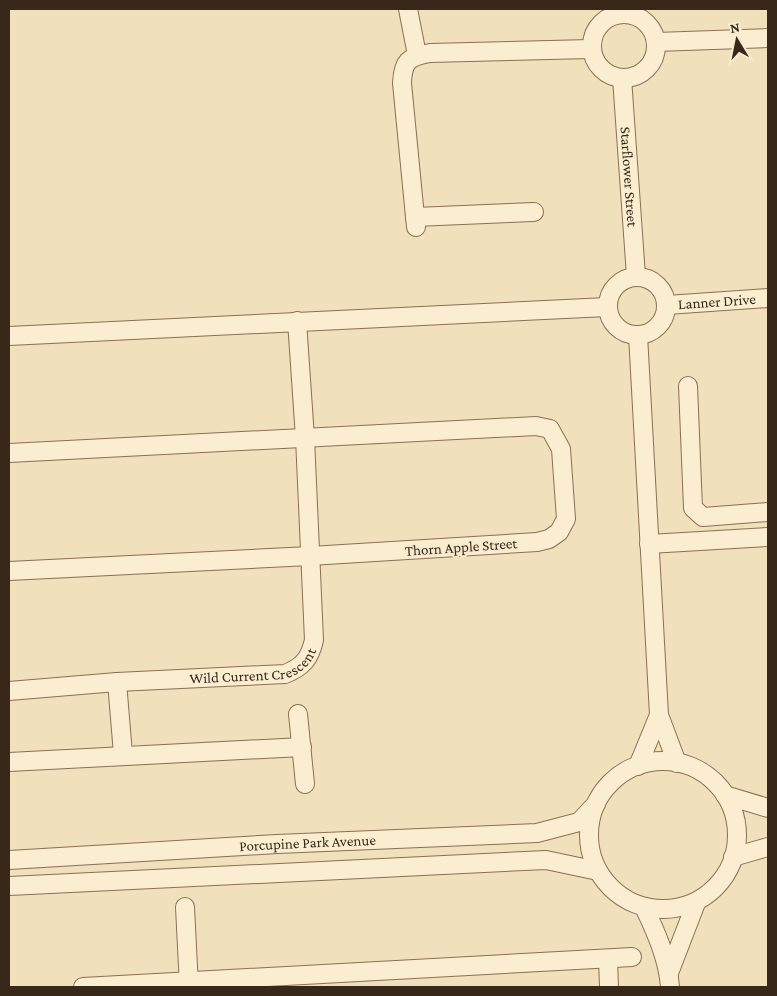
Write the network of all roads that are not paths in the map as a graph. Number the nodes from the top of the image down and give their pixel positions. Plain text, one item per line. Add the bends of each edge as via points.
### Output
1 (408, 9) edge
2 (768, 38) edge
3 (656, 42) junction
4 (592, 49) junction
5 (417, 55) junction
6 (622, 78) junction
7 (534, 212) dead end
8 (636, 276) junction
9 (768, 298) edge
10 (666, 305) junction
11 (607, 306) junction
12 (297, 321) junction
13 (638, 335) junction
14 (9, 336) edge
15 (688, 386) dead end
16 (306, 438) junction
17 (9, 453) edge
18 (768, 512) edge
19 (768, 537) edge
20 (649, 544) junction
21 (310, 556) junction
22 (9, 571) edge
23 (117, 682) junction
24 (9, 691) edge
25 (298, 714) dead end
26 (659, 715) junction
27 (302, 747) junction
28 (123, 754) junction
29 (9, 762) edge
30 (677, 763) junction
31 (638, 766) junction
32 (305, 784) dead end
33 (725, 795) junction
34 (596, 804) junction
35 (768, 808) edge
36 (768, 847) edge
37 (733, 857) junction
38 (9, 860) edge
39 (598, 871) junction
40 (9, 886) edge
41 (696, 903) junction
42 (644, 906) junction
43 (185, 907) dead end
44 (632, 957) dead end
45 (608, 959) junction
46 (670, 980) edge
47 (291, 982) edge
48 (189, 984) edge
49 (83, 987) edge
50 (92, 987) edge
51 (610, 987) edge

1 - 5 street
2 - 3 street
3 - 4 street via 650,26 635,15 625,13 600,23 592,40
3 - 6 street via 656,52 647,68 640,74
4 - 5 street
4 - 6 street via 598,66
5 - 7 street via 407,61 402,83 416,222
6 - 8 street, Starflower Street
8 - 10 street via 654,281 665,296
8 - 11 street via 619,282 608,297
9 - 10 street, Lanner Drive
10 - 13 street via 662,322 647,334
11 - 12 street
11 - 13 street via 609,316 620,330
12 - 14 street
12 - 16 street, Wild Current Crescent
13 - 20 street
15 - 18 street via 693,508 703,517
16 - 17 street
16 - 21 street, Wild Current Crescent
16 - 21 street, Thorn Apple Street via 536,426 550,429 561,449 566,519 559,532 537,542
19 - 20 street
20 - 26 street
21 - 22 street, Thorn Apple Street
21 - 23 street, Wild Current Crescent via 314,640 311,655 296,670 285,674
23 - 24 street, Wild Current Crescent
23 - 28 street
25 - 27 street
26 - 30 street
26 - 31 street
27 - 28 street
27 - 32 street
28 - 29 street
30 - 31 street
30 - 33 street via 712,780
31 - 34 street via 621,774 606,788
33 - 35 street
33 - 37 street via 736,829
34 - 38 street, Porcupine Park Avenue via 580,822 537,833
34 - 39 street via 588,838
36 - 37 street
37 - 41 street via 722,880
39 - 40 street, Porcupine Park Avenue via 546,860
39 - 42 street via 622,897
41 - 42 street via 668,909
41 - 46 street
42 - 46 street
43 - 48 street
44 - 45 street
45 - 47 street
45 - 51 street
47 - 48 street
48 - 50 street
49 - 50 street

